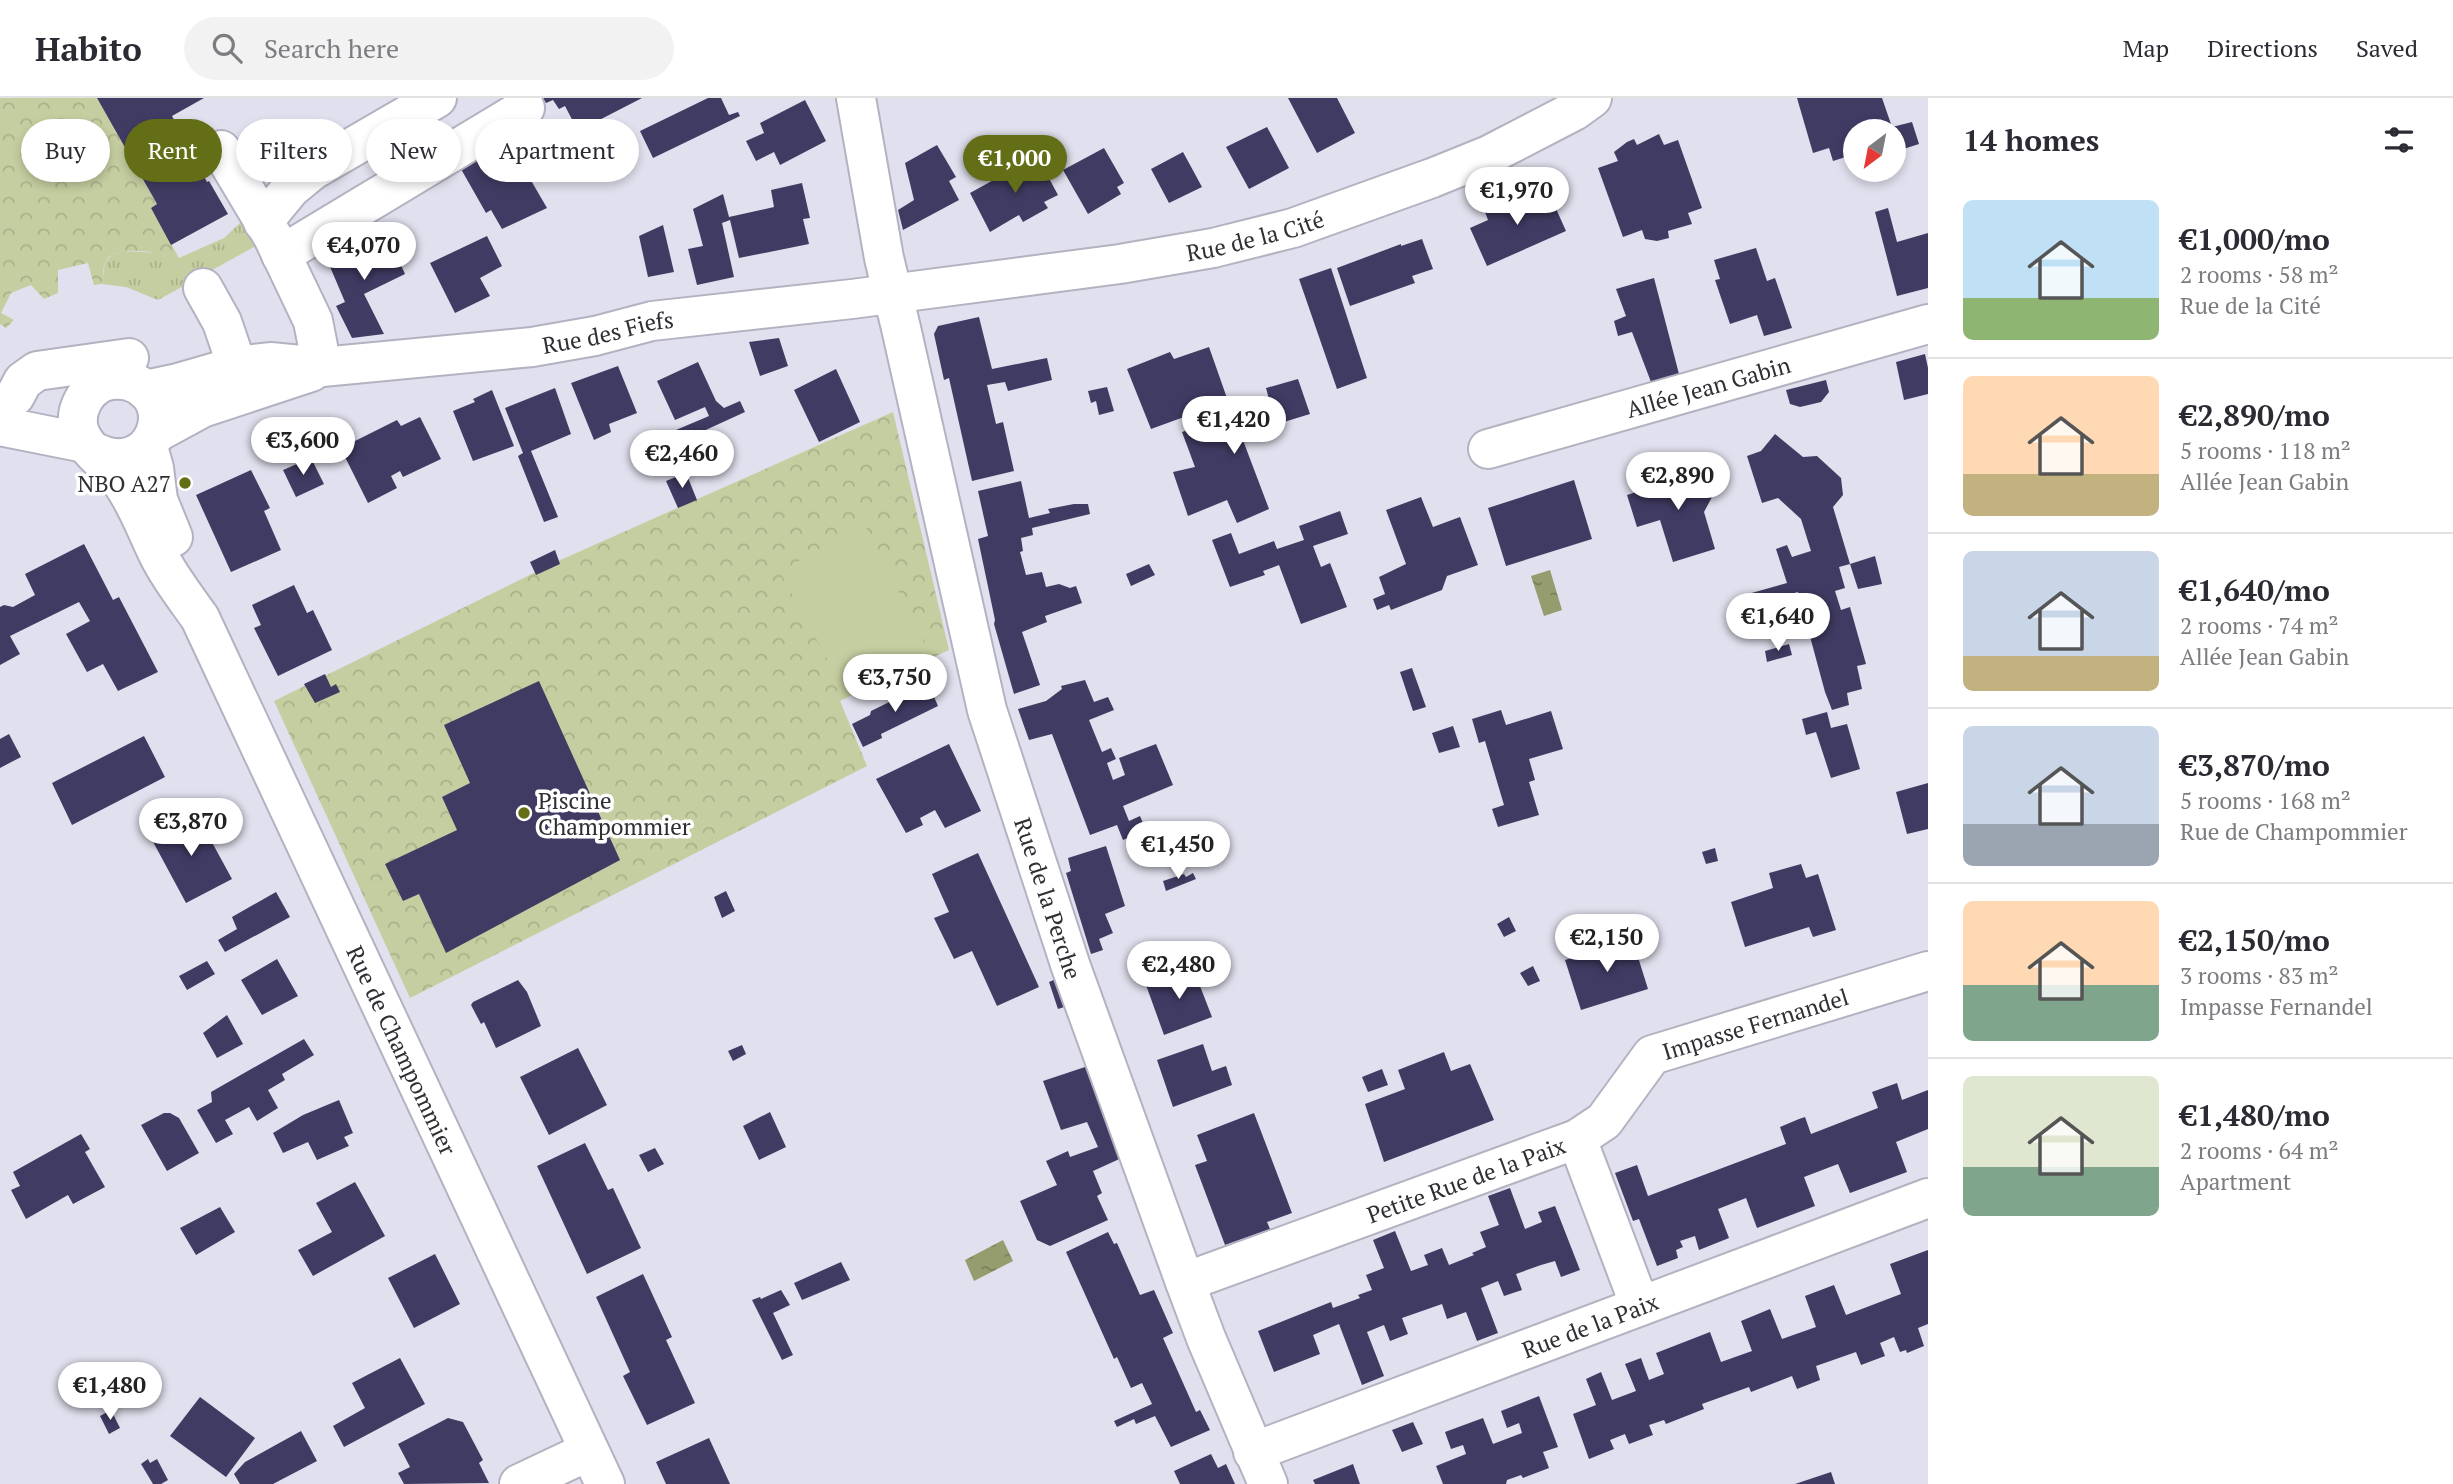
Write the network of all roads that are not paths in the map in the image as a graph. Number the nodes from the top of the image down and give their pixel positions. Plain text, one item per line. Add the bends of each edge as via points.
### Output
1 (437, 98) edge
2 (856, 98) edge
3 (1592, 98) edge
4 (525, 108) dead end
5 (222, 152) edge
6 (263, 222) junction
7 (281, 255) junction
8 (203, 288) dead end
9 (892, 292) junction
10 (1928, 324) edge
11 (237, 366) junction
12 (322, 367) junction
13 (146, 378) junction
14 (87, 394) junction
15 (5, 406) edge
16 (152, 440) junction
17 (90, 448) junction
18 (1488, 449) dead end
19 (200, 618) junction
20 (1928, 971) edge
21 (1577, 1139) junction
22 (1928, 1198) edge
23 (1185, 1282) junction
24 (1640, 1306) junction
25 (597, 1467) edge
26 (1261, 1468) edge
27 (519, 1484) edge

1 - 6 street via 313,170
2 - 9 street, Rue de la Perche
3 - 9 street, Rue de la Cité via 1489,155 1293,228 1120,264
4 - 7 street
5 - 6 street
6 - 7 street
7 - 12 street via 313,321
8 - 11 street via 226,332
9 - 12 street, Rue des Fiefs via 652,321 532,347
9 - 23 street, Rue de la Perche via 987,710 1071,967
10 - 18 street, Allée Jean Gabin
11 - 12 street, Rue des Fiefs via 270,362
11 - 13 street, Rue des Fiefs
12 - 16 street, Rue des Fiefs via 202,408
13 - 14 street via 108,380
13 - 15 street via 37,371 23,381
13 - 16 street via 157,410
14 - 15 street
14 - 17 street via 78,418 79,431
15 - 17 street
16 - 17 street via 138,454 116,460
16 - 19 street, Rue de Champommier via 158,500 185,561
17 - 19 street, Rue de Champommier via 120,480 159,557
19 - 25 street, Rue de Champommier
20 - 21 street, Impasse Fernandel via 1652,1055 1604,1121
21 - 23 street, Petite Rue de la Paix
21 - 24 street, Petite Rue de la Paix
22 - 24 street, Rue de la Paix
23 - 26 street, Rue de la Perche
24 - 26 street, Rue de la Paix
25 - 27 street

